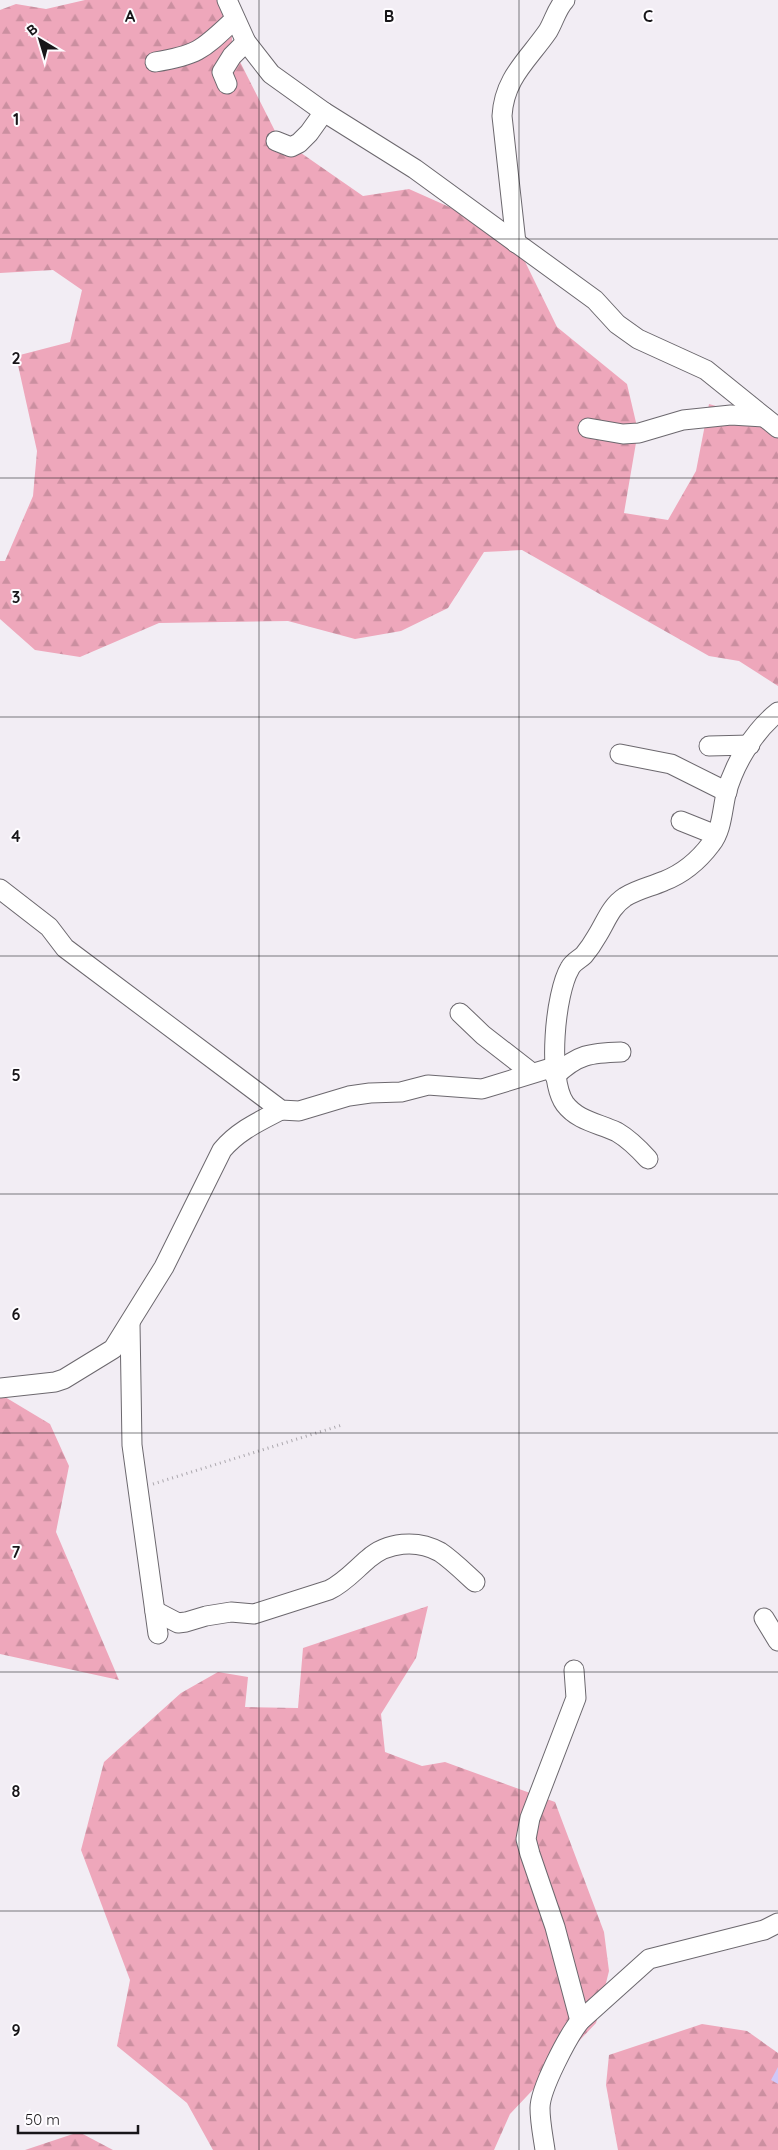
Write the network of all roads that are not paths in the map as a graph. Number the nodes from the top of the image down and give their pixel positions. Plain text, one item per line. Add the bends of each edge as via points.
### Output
1 (226, 0) edge
2 (565, 0) edge
3 (235, 19) junction
4 (246, 42) junction
5 (156, 62) dead end
6 (227, 84) dead end
7 (324, 112) junction
8 (276, 141) dead end
9 (516, 243) junction
10 (771, 422) edge
11 (588, 428) dead end
12 (778, 712) edge
13 (750, 745) junction
14 (709, 746) dead end
15 (620, 754) dead end
16 (727, 792) junction
17 (681, 821) dead end
18 (716, 835) junction
19 (0, 889) edge
20 (460, 1013) dead end
21 (620, 1052) dead end
22 (554, 1071) junction
23 (532, 1073) junction
24 (281, 1110) junction
25 (648, 1159) dead end
26 (130, 1324) junction
27 (0, 1388) edge
28 (475, 1582) dead end
29 (155, 1611) junction
30 (764, 1618) dead end
31 (158, 1634) dead end
32 (778, 1641) edge
33 (574, 1670) dead end
34 (778, 1923) edge
35 (580, 2021) junction
36 (545, 2150) edge

1 - 3 street
2 - 9 street via 503,98 502,116
3 - 4 street
3 - 5 street via 196,53
4 - 6 street via 222,72
4 - 7 street via 271,74
7 - 8 street via 299,143 291,147
7 - 9 street via 415,169
9 - 10 street via 595,300 617,324 638,339 706,370
10 - 11 street via 731,415 682,420 639,434
12 - 13 street via 764,723
13 - 14 street
13 - 16 street
15 - 16 street via 672,764
16 - 18 street
17 - 18 street
18 - 22 street via 680,883 648,885 625,897 611,910 591,946 571,966 565,977 556,1023
19 - 24 street via 49,927 65,948
20 - 23 street
21 - 22 street via 581,1056
22 - 23 street
22 - 25 street via 558,1092 572,1111 580,1118 623,1136
23 - 24 street via 482,1089 428,1086 401,1092 349,1096 299,1111
24 - 26 street via 244,1129 222,1150 164,1267
26 - 27 street via 113,1349 64,1379
26 - 29 street via 132,1445
28 - 29 street via 439,1552 419,1545 402,1544 376,1553 338,1586 254,1614 231,1612 178,1623
29 - 31 street
30 - 32 street
33 - 35 street via 576,1698 530,1818 526,1839 555,1927
34 - 35 street via 764,1930 649,1959
35 - 36 street via 542,2094 540,2106

